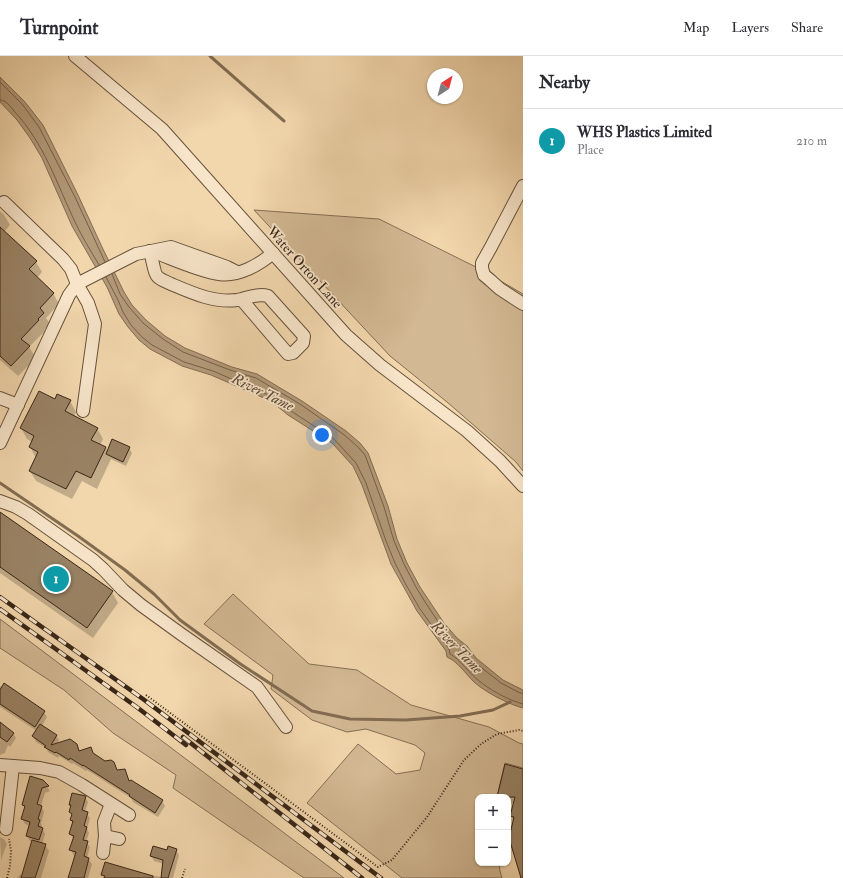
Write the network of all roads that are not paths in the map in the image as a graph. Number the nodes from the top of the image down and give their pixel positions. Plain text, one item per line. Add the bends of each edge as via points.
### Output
1 (75, 56) edge
2 (523, 186) edge
3 (4, 202) dead end
4 (150, 251) junction
5 (273, 253) junction
6 (77, 284) junction
7 (241, 299) junction
8 (523, 304) edge
9 (0, 398) edge
10 (18, 405) junction
11 (83, 411) dead end
12 (0, 443) edge
13 (523, 486) edge
14 (0, 501) edge
15 (286, 727) dead end
16 (0, 765) edge
17 (13, 766) junction
18 (111, 804) junction
19 (129, 815) dead end
20 (4, 816) edge
21 (6, 829) road end
22 (104, 836) junction
23 (119, 838) dead end
24 (102, 853) dead end

1 - 5 street, Water Orton Lane via 162,129
2 - 8 street via 482,264 484,275
3 - 6 street via 63,259 71,269
4 - 5 street via 170,247 237,272 245,271
4 - 6 street via 136,254
4 - 7 street via 154,272 158,278 211,299
5 - 13 street, Water Orton Lane via 362,351 468,431
6 - 10 street via 69,295
6 - 11 street via 88,303 94,324
7 - 7 street via 263,294 268,296 304,336 303,343 293,353 288,354
9 - 10 street
10 - 12 street
14 - 15 street via 28,514 88,556 140,605 257,687
16 - 17 street
17 - 18 street via 59,772
17 - 20 street
18 - 19 street
18 - 22 street via 104,822
20 - 21 street
22 - 23 street
22 - 24 street

